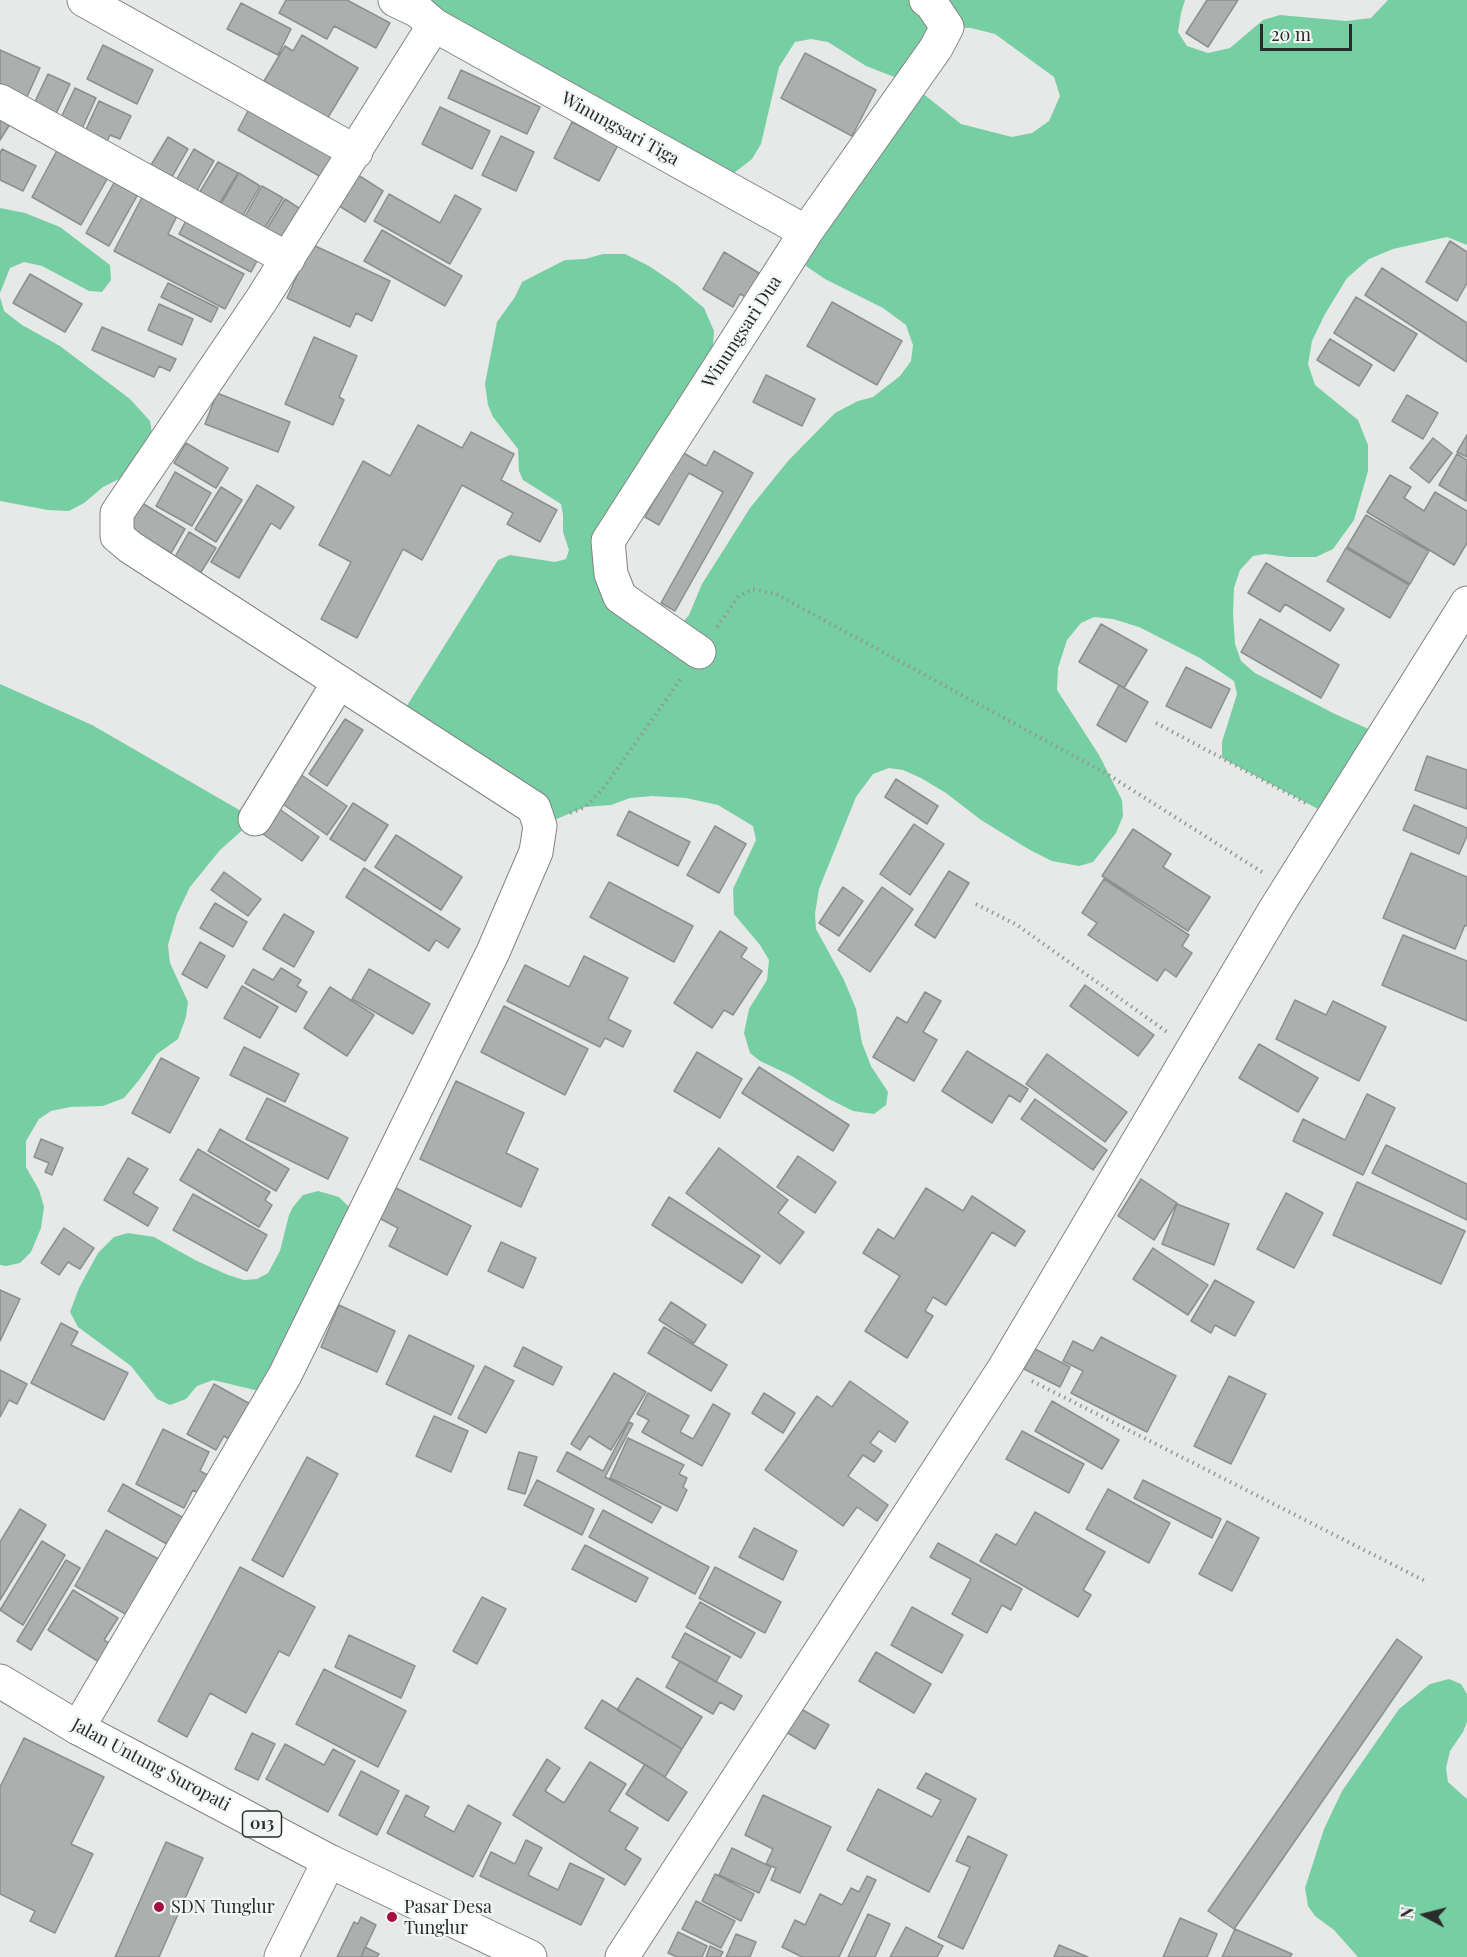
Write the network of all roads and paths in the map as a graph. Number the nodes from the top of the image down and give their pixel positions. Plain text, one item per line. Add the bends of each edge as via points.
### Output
1 (84, 0) edge
2 (395, 0) edge
3 (926, 0) edge
4 (434, 25) junction
5 (0, 101) edge
6 (356, 152) junction
7 (806, 232) junction
8 (288, 259) junction
9 (1467, 603) edge
10 (699, 652) junction
11 (339, 682) junction
12 (1156, 723) dead end
13 (1333, 817) junction
14 (255, 819) dead end
15 (540, 826) junction
16 (1288, 888) junction
17 (976, 904) dead end
18 (1192, 1050) junction
19 (1005, 1367) junction
20 (1427, 1582) dead end
21 (0, 1681) edge
22 (78, 1728) junction
23 (329, 1861) junction
24 (281, 1957) edge
25 (530, 1957) edge
26 (622, 1957) edge

1 - 6 street
2 - 4 street, Winungsari Tiga via 418,11
3 - 7 street, Winungsari Dua via 947,27
4 - 6 street
4 - 7 street, Winungsari Tiga
5 - 8 street
6 - 8 street
7 - 10 street, Winungsari Dua via 608,541 611,574 620,597
8 - 11 street via 117,513 117,536
9 - 13 street
10 - 15 path via 603,789 585,807
10 - 16 path via 738,597 752,589 776,594 1107,774
11 - 14 street
11 - 15 street via 534,808
12 - 13 path
13 - 16 street
15 - 22 street via 536,852 493,952 285,1374
16 - 18 street
17 - 18 path via 1017,925
18 - 19 street
19 - 20 path
19 - 26 street
21 - 22 street, Jalan Untung Suropati / 013
22 - 23 street, Jalan Untung Suropati / 013
23 - 24 street
23 - 25 street, Jalan Untung Suropati / 013

